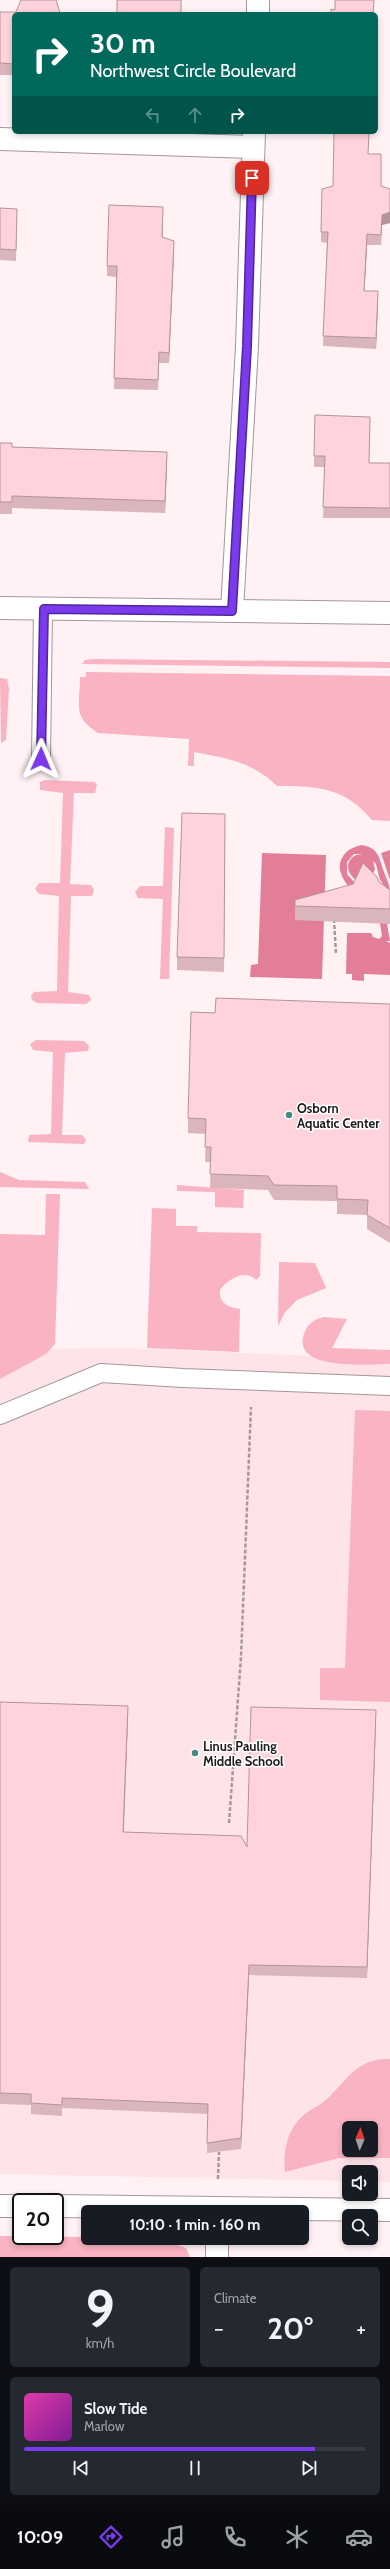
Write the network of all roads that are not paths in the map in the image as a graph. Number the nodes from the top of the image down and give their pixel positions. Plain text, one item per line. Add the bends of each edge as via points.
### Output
1 (258, 0) edge
2 (258, 12) edge
3 (0, 139) edge
4 (253, 140) edge
5 (0, 608) edge
6 (44, 609) junction
7 (232, 611) junction
8 (390, 613) edge
9 (41, 759) dead end
10 (390, 1386) edge
11 (0, 1415) edge
12 (0, 2206) edge
13 (12, 2206) edge
14 (64, 2206) edge
15 (81, 2207) edge
16 (309, 2210) edge
17 (390, 2210) edge
18 (217, 2245) edge
19 (217, 2257) edge

1 - 2 street
3 - 4 street
4 - 7 street via 247,346
5 - 6 street
6 - 7 street
6 - 9 lane
7 - 8 street
10 - 11 lane via 100,1372
12 - 13 street
14 - 15 street
16 - 17 street
18 - 19 street

